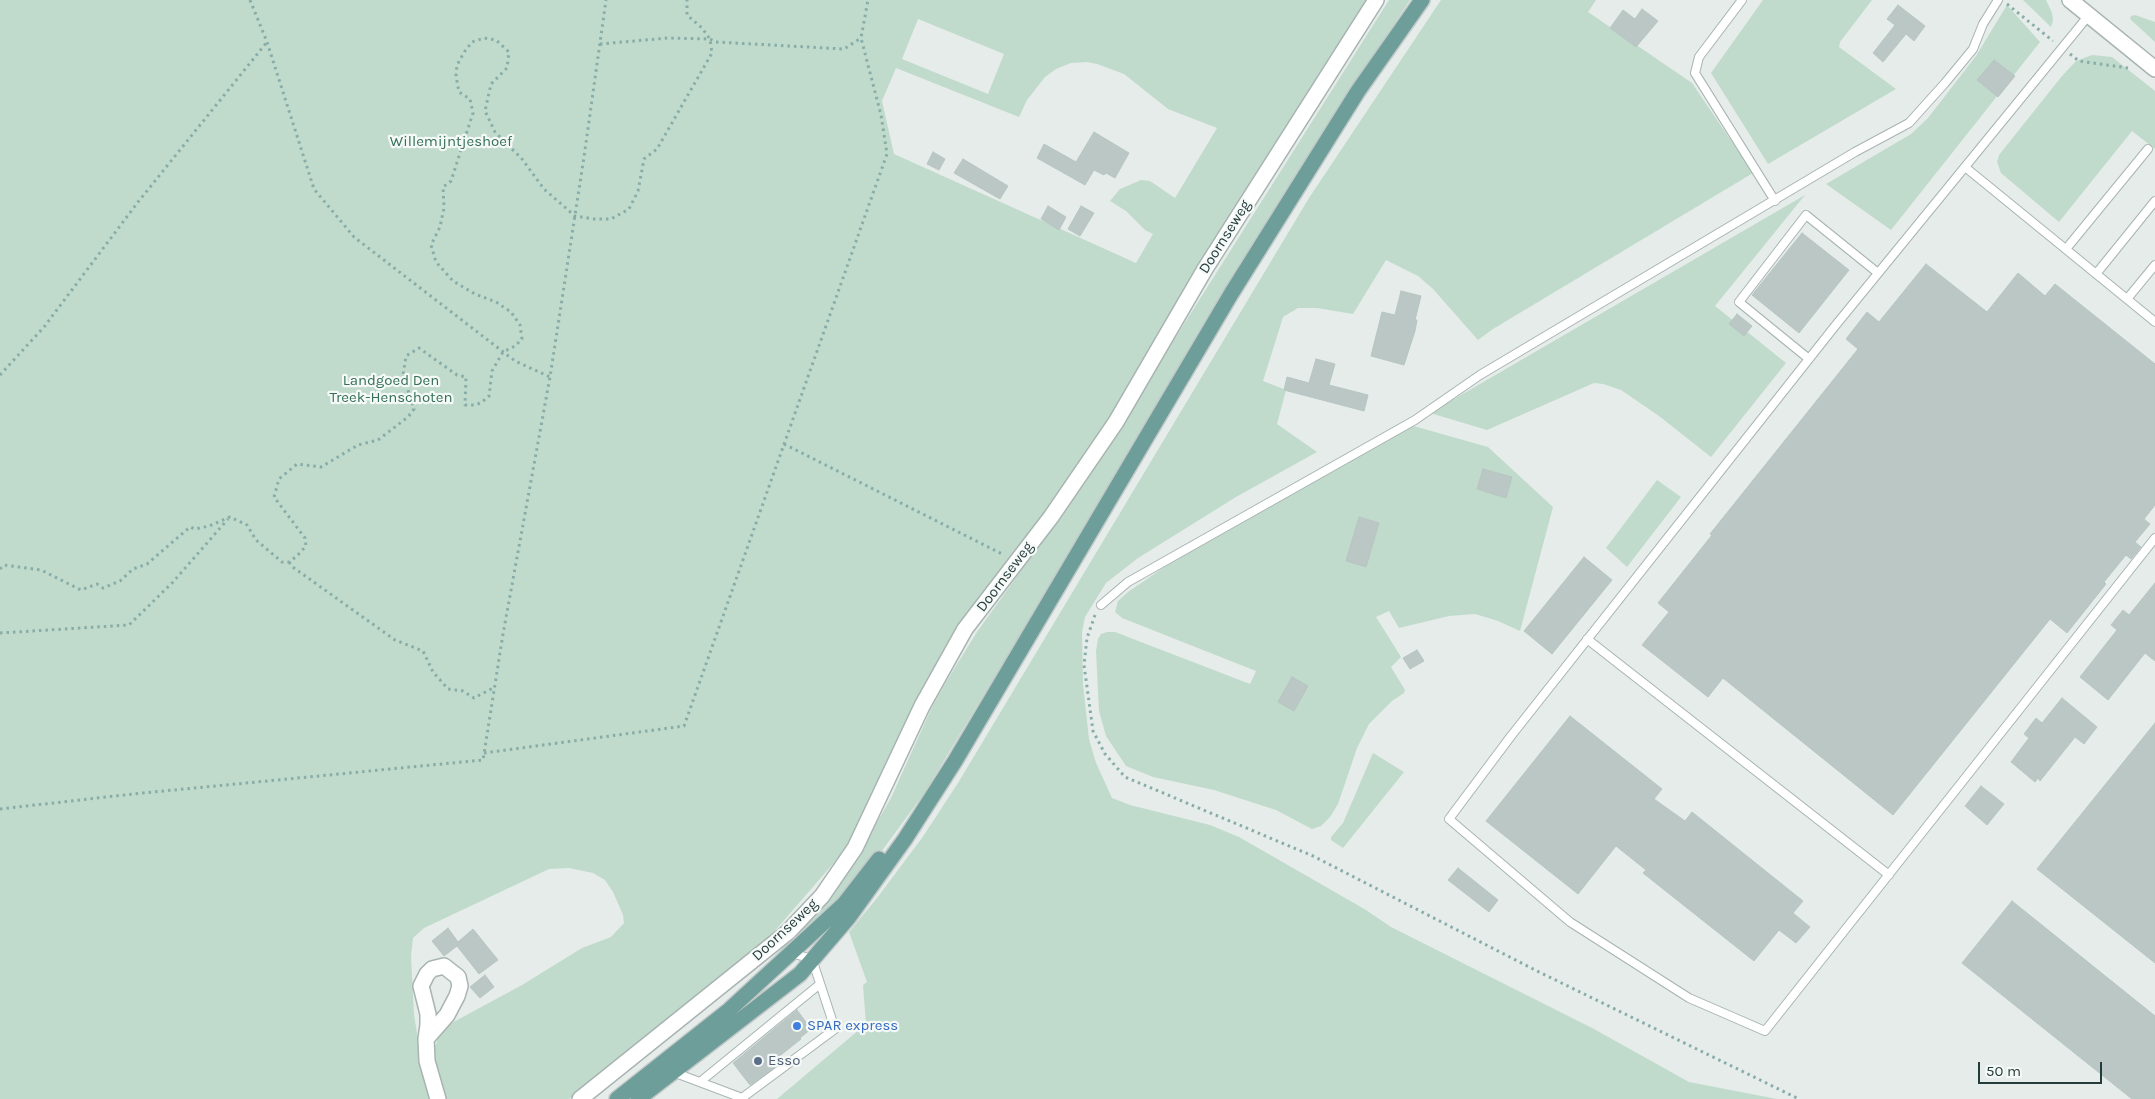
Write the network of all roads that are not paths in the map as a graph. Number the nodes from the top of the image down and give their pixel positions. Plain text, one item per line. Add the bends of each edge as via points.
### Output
1 (1376, 0) edge
2 (1422, 0) edge
3 (1742, 0) edge
4 (1998, 0) edge
5 (2070, 0) edge
6 (2089, 15) junction
7 (2155, 69) edge
8 (2148, 149) dead end
9 (1965, 167) junction
10 (1775, 201) junction
11 (2155, 201) edge
12 (2066, 249) junction
13 (2155, 265) edge
14 (1878, 273) junction
15 (2096, 274) junction
16 (2127, 299) junction
17 (2155, 322) edge
18 (1809, 358) junction
19 (2155, 538) edge
20 (1101, 606) road end
21 (1587, 639) junction
22 (955, 761) junction
23 (1889, 874) junction
24 (791, 953) junction
25 (812, 959) junction
26 (820, 984) junction
27 (426, 1039) dead end
28 (673, 1055) junction
29 (673, 1072) junction
30 (700, 1082) junction
31 (438, 1099) edge
32 (580, 1099) edge
33 (617, 1099) edge
34 (638, 1099) edge

1 - 32 street, Doornseweg via 1205,269 1116,422 1051,517 966,629 922,706 855,848 822,896 788,932
2 - 22 main road, Doornseweg via 1358,91 1231,294
3 - 10 lane via 1699,57 1695,72
4 - 10 lane via 1973,49 1909,123
5 - 6 street
6 - 7 street
6 - 9 lane
8 - 12 lane
9 - 12 lane
9 - 14 lane
10 - 20 lane via 1480,375 1415,420 1128,582
11 - 15 lane
12 - 15 lane
13 - 16 lane
14 - 18 lane
14 - 18 lane via 1806,215 1739,302
15 - 16 lane
16 - 17 lane
18 - 21 lane
19 - 23 lane
21 - 23 lane
21 - 23 lane via 1450,820 1570,922 1690,998 1765,1031
22 - 24 main road, Doornseweg via 844,904
22 - 25 main road, Doornseweg via 905,840
24 - 25 lane, Doornseweg
24 - 28 main road, Doornseweg via 728,1011
25 - 26 lane
25 - 29 main road, Doornseweg via 800,974
26 - 30 lane
26 - 30 lane via 835,1029 742,1098
27 - 31 street via 430,1074
28 - 29 lane
28 - 33 main road, Doornseweg
29 - 30 lane
29 - 34 main road, Doornseweg

